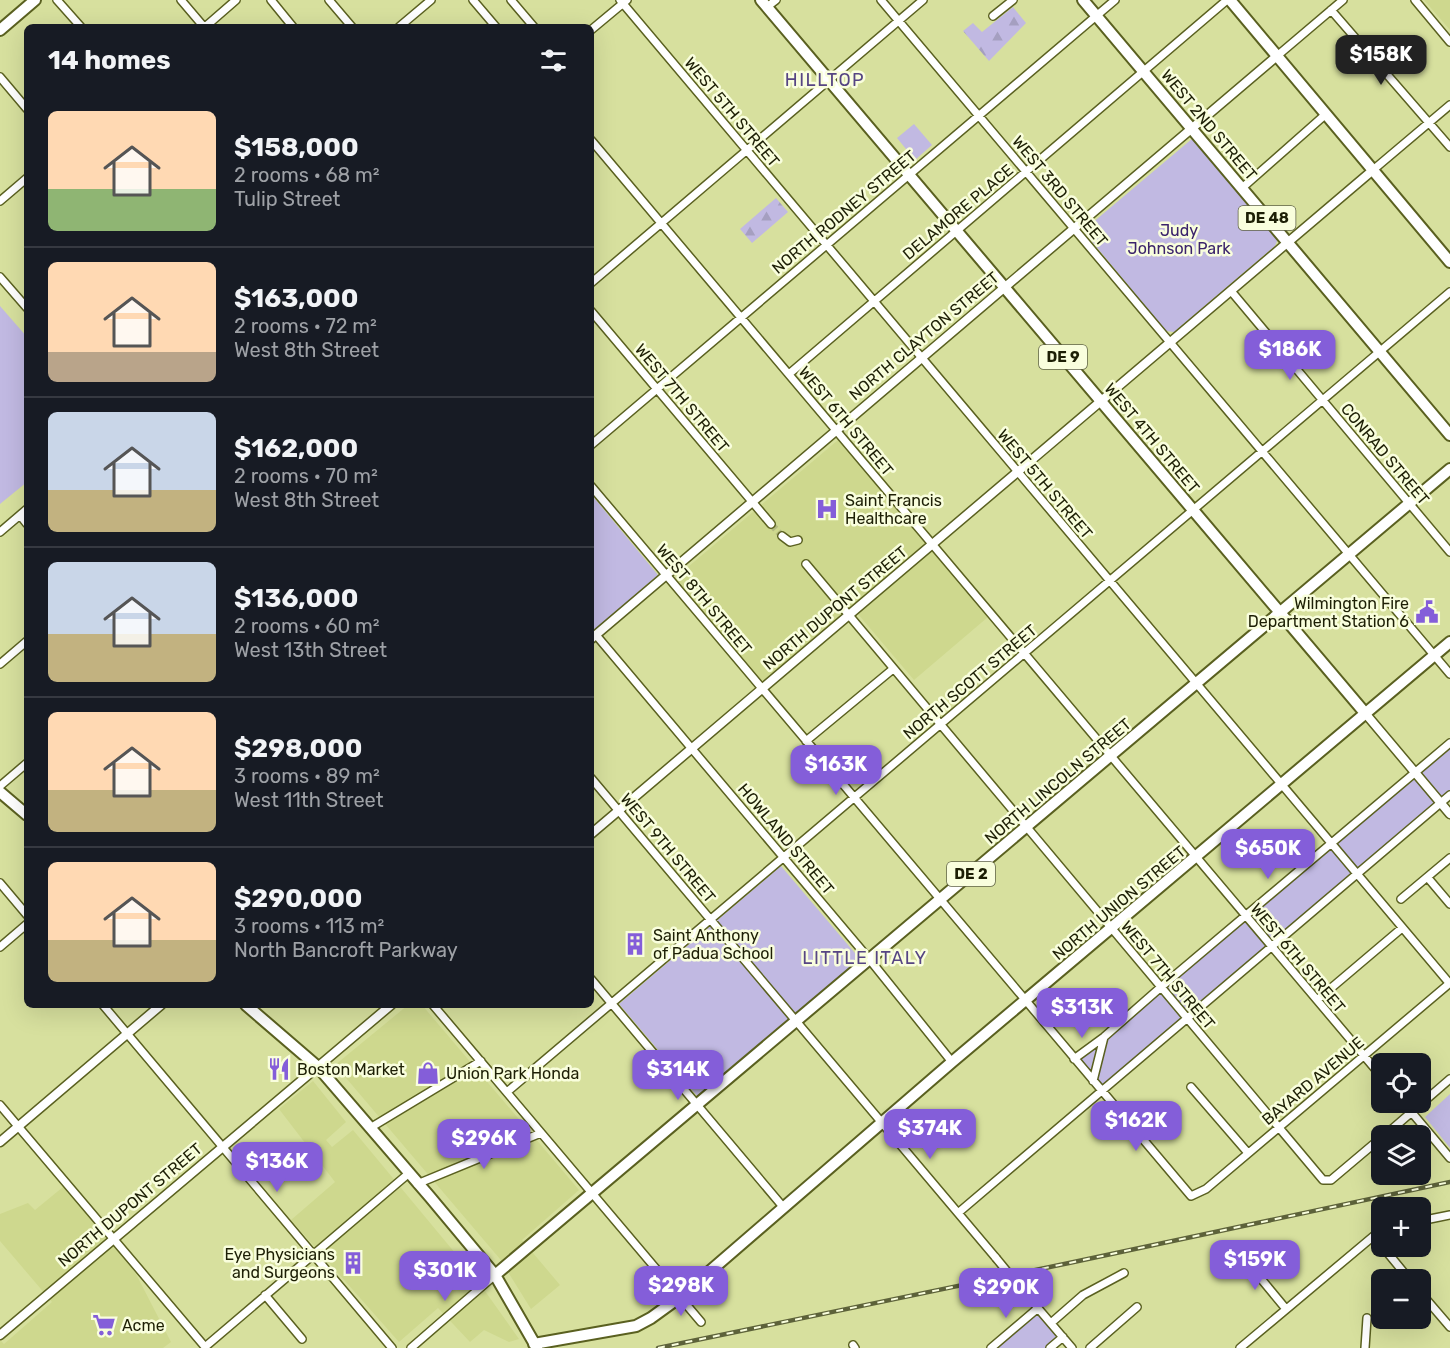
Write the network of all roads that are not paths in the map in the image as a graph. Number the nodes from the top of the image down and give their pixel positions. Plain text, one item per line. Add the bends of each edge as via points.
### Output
1 (35, 0) edge
2 (57, 0) edge
3 (182, 0) edge
4 (236, 0) edge
5 (271, 0) edge
6 (329, 0) edge
7 (431, 0) edge
8 (511, 0) edge
9 (881, 0) edge
10 (923, 0) edge
11 (1013, 0) edge
12 (1083, 0) edge
13 (1115, 0) edge
14 (1228, 0) edge
15 (1342, 0) edge
16 (1414, 0) edge
17 (623, 1) edge
18 (478, 2) edge
19 (768, 2) edge
20 (1331, 10) junction
21 (993, 16) dead end
22 (1097, 16) junction
23 (899, 21) junction
24 (78, 24) edge
25 (202, 24) edge
26 (208, 24) edge
27 (291, 24) edge
28 (349, 24) edge
29 (403, 24) edge
30 (494, 24) edge
31 (531, 24) edge
32 (594, 27) edge
33 (0, 30) edge
34 (1450, 42) edge
35 (1277, 56) junction
36 (1144, 71) junction
37 (0, 76) edge
38 (829, 80) junction
39 (24, 105) edge
40 (1450, 105) edge
41 (1326, 114) junction
42 (979, 116) junction
43 (1429, 123) junction
44 (1192, 128) junction
45 (594, 144) edge
46 (1450, 147) edge
47 (747, 150) junction
48 (1373, 170) junction
49 (1026, 172) junction
50 (909, 175) junction
51 (24, 181) edge
52 (1242, 188) junction
53 (0, 201) edge
54 (661, 223) junction
55 (1074, 228) junction
56 (957, 231) junction
57 (1288, 243) junction
58 (826, 245) junction
59 (1450, 262) edge
60 (0, 277) edge
61 (594, 280) edge
62 (1005, 287) junction
63 (1231, 291) junction
64 (1450, 292) edge
65 (874, 302) junction
66 (24, 305) edge
67 (594, 314) edge
68 (741, 318) junction
69 (1170, 343) junction
70 (1380, 352) junction
71 (922, 358) junction
72 (789, 374) junction
73 (657, 389) junction
74 (1323, 400) junction
75 (1101, 401) junction
76 (836, 430) junction
77 (1450, 435) edge
78 (594, 442) edge
79 (1262, 452) junction
80 (1450, 469) edge
81 (1018, 472) junction
82 (594, 490) edge
83 (752, 502) junction
84 (1409, 504) junction
85 (1193, 510) junction
86 (24, 512) edge
87 (20, 515) junction
88 (24, 520) edge
89 (771, 524) tunnel mouth
90 (0, 532) edge
91 (782, 536) tunnel mouth
92 (798, 540) dead end
93 (932, 544) junction
94 (1450, 552) edge
95 (1349, 555) junction
96 (806, 564) dead end
97 (666, 575) junction
98 (1110, 581) junction
99 (1280, 613) junction
100 (848, 616) junction
101 (594, 636) edge
102 (594, 638) edge
103 (1450, 642) edge
104 (24, 644) edge
105 (1024, 653) junction
106 (1434, 655) junction
107 (0, 664) edge
108 (893, 669) junction
109 (1450, 674) edge
110 (1196, 684) junction
111 (762, 689) junction
112 (1365, 713) junction
113 (940, 724) junction
114 (806, 741) junction
115 (1450, 742) edge
116 (692, 749) junction
117 (1110, 756) junction
118 (24, 766) edge
119 (1414, 772) junction
120 (594, 782) edge
121 (1281, 784) junction
122 (0, 786) edge
123 (0, 792) edge
124 (1450, 795) edge
125 (854, 798) junction
126 (1441, 803) junction
127 (619, 811) junction
128 (24, 812) edge
129 (1450, 814) edge
130 (1026, 827) junction
131 (594, 832) edge
132 (1331, 843) junction
133 (784, 857) junction
134 (1196, 857) junction
135 (1450, 858) edge
136 (1357, 874) junction
137 (1428, 878) junction
138 (0, 883) edge
139 (1401, 899) dead end
140 (940, 900) junction
141 (1450, 904) edge
142 (24, 911) edge
143 (1245, 915) junction
144 (710, 919) junction
145 (24, 926) edge
146 (1112, 928) junction
147 (1402, 928) junction
148 (0, 946) edge
149 (1272, 947) junction
150 (870, 960) junction
151 (594, 983) edge
152 (1450, 984) edge
153 (1161, 987) junction
154 (1317, 1000) junction
155 (1026, 1002) junction
156 (611, 1003) junction
157 (105, 1008) edge
158 (157, 1008) edge
159 (249, 1008) edge
160 (387, 1008) edge
161 (437, 1008) edge
162 (1187, 1017) junction
163 (796, 1021) junction
164 (127, 1034) junction
165 (1104, 1037) junction
166 (1363, 1056) junction
167 (1074, 1059) junction
168 (481, 1061) junction
169 (952, 1062) junction
170 (1371, 1065) edge
171 (318, 1067) junction
172 (1450, 1079) edge
173 (1093, 1081) junction
174 (1191, 1087) dead end
175 (1101, 1091) junction
176 (507, 1092) junction
177 (1431, 1095) edge
178 (0, 1105) edge
179 (697, 1105) junction
180 (1410, 1113) edge
181 (1412, 1113) edge
182 (883, 1124) junction
183 (1396, 1125) edge
184 (18, 1126) junction
185 (1279, 1127) junction
186 (370, 1128) junction
187 (541, 1133) junction
188 (0, 1142) edge
189 (1371, 1146) edge
190 (222, 1147) junction
191 (1248, 1153) junction
192 (1450, 1158) edge
193 (408, 1174) junction
194 (417, 1184) junction
195 (592, 1193) junction
196 (1191, 1196) joint
197 (784, 1208) junction
198 (958, 1213) junction
199 (1450, 1215) edge
200 (1431, 1219) edge
201 (1371, 1236) edge
202 (113, 1239) junction
203 (313, 1255) junction
204 (1243, 1257) dead end
205 (1391, 1257) edge
206 (1401, 1269) edge
207 (1124, 1273) dead end
208 (495, 1275) junction
209 (265, 1295) junction
210 (680, 1296) junction
211 (1431, 1305) edge
212 (1137, 1307) dead end
213 (1038, 1308) junction
214 (1286, 1309) junction
215 (1367, 1318) dead end
216 (701, 1322) dead end
217 (1051, 1323) junction
218 (1450, 1327) edge
219 (1, 1332) edge
220 (1063, 1337) junction
221 (302, 1339) dead end
222 (536, 1346) edge
223 (205, 1347) edge
224 (392, 1348) edge
225 (411, 1348) edge
226 (991, 1348) edge
227 (1050, 1348) edge
228 (1072, 1348) edge
229 (1090, 1348) edge
230 (1240, 1348) edge
231 (1365, 1348) edge

1 - 33 main road
2 - 24 street
3 - 25 street
4 - 26 street
5 - 27 street
6 - 28 street
7 - 29 street
8 - 31 street
9 - 23 street, WEST 3RD STREET
10 - 23 street
11 - 21 street
12 - 22 main road, WEST 2ND STREET / DE 48
13 - 22 street, NORTH RODNEY STREET
14 - 35 main road
14 - 36 street, DELAMORE PLACE
15 - 20 street
16 - 34 street
17 - 32 street
17 - 47 street, WEST 5TH STREET
18 - 30 street
19 - 38 main road, WEST 4TH STREET / DE 9
20 - 35 street
20 - 43 street
22 - 36 main road, WEST 2ND STREET / DE 48
22 - 42 street, NORTH RODNEY STREET
23 - 38 street
23 - 42 street, WEST 3RD STREET
35 - 41 main road
35 - 44 street, NORTH CLAYTON STREET
36 - 44 main road, WEST 2ND STREET / DE 48
36 - 49 street, DELAMORE PLACE
37 - 39 street
38 - 47 street
38 - 50 main road, WEST 4TH STREET / DE 9
40 - 43 street
41 - 48 main road
41 - 52 street
42 - 49 street, WEST 3RD STREET
42 - 50 street, NORTH RODNEY STREET
43 - 46 street
43 - 48 street
44 - 52 main road, WEST 2ND STREET / DE 48
44 - 55 street, NORTH CLAYTON STREET
45 - 54 street, WEST 6TH STREET
47 - 54 street
47 - 58 street, WEST 5TH STREET
48 - 57 street, NORTH DUPONT STREET
48 - 59 main road
49 - 55 street, WEST 3RD STREET
49 - 56 street, DELAMORE PLACE
50 - 56 main road, WEST 4TH STREET / DE 9
50 - 58 street, NORTH RODNEY STREET
51 - 53 street
52 - 57 main road, WEST 2ND STREET / DE 48
54 - 61 street
54 - 68 street, WEST 6TH STREET
55 - 62 street, NORTH CLAYTON STREET
55 - 69 street, WEST 3RD STREET
56 - 62 main road, WEST 4TH STREET / DE 9
56 - 65 street, DELAMORE PLACE
57 - 63 street, NORTH DUPONT STREET
57 - 70 main road, WEST 2ND STREET / DE 48
58 - 65 street, WEST 5TH STREET
58 - 68 street, NORTH RODNEY STREET
60 - 66 street
62 - 71 street, NORTH CLAYTON STREET
62 - 75 main road, WEST 4TH STREET / DE 9
63 - 69 street, NORTH DUPONT STREET
63 - 74 street, CONRAD STREET
64 - 70 street, NORTH SCOTT STREET
65 - 71 street, WEST 5TH STREET
65 - 72 street, DELAMORE PLACE
67 - 73 street, WEST 7TH STREET
68 - 72 street, WEST 6TH STREET
68 - 73 street, NORTH RODNEY STREET
69 - 75 street, NORTH DUPONT STREET
69 - 79 street, WEST 3RD STREET
70 - 74 street, NORTH SCOTT STREET
70 - 77 main road, WEST 2ND STREET / DE 48
71 - 76 street, NORTH CLAYTON STREET
71 - 81 street, WEST 5TH STREET
72 - 76 street, WEST 6TH STREET
73 - 78 street, NORTH RODNEY STREET
73 - 83 street, WEST 7TH STREET
74 - 79 street, NORTH SCOTT STREET
74 - 84 street, CONRAD STREET
75 - 81 street, NORTH DUPONT STREET
75 - 85 main road, WEST 4TH STREET / DE 9
76 - 83 street, NORTH CLAYTON STREET
76 - 93 street, WEST 6TH STREET
79 - 85 street, NORTH SCOTT STREET
79 - 95 street, WEST 3RD STREET
80 - 84 main road, NORTH LINCOLN STREET / DE 2
81 - 93 street, NORTH DUPONT STREET
81 - 98 street, WEST 5TH STREET
82 - 97 street, WEST 8TH STREET
83 - 89 street, WEST 7TH STREET
83 - 97 street, NORTH CLAYTON STREET
84 - 94 street, CONRAD STREET
84 - 95 main road, NORTH LINCOLN STREET / DE 2
85 - 98 street, NORTH SCOTT STREET
85 - 99 main road, WEST 4TH STREET / DE 9
86 - 87 street
87 - 88 street
87 - 90 street
91 - 92 street via 790,542
93 - 100 street, NORTH DUPONT STREET
93 - 105 street, WEST 6TH STREET
95 - 99 main road, NORTH LINCOLN STREET / DE 2
95 - 106 street, WEST 3RD STREET
96 - 100 street, WEST 7TH STREET
97 - 101 street, NORTH CLAYTON STREET
97 - 111 street, WEST 8TH STREET
98 - 105 street, NORTH SCOTT STREET
98 - 110 street, WEST 5TH STREET
99 - 110 main road, NORTH LINCOLN STREET / DE 2
99 - 112 main road, WEST 4TH STREET / DE 9
100 - 108 street, WEST 7TH STREET
100 - 111 street, NORTH DUPONT STREET
102 - 116 street, HOWLAND STREET
103 - 106 main road, NORTH UNION STREET
104 - 107 street
105 - 113 street, NORTH SCOTT STREET
105 - 117 street, WEST 6TH STREET
106 - 109 street, WEST 3RD STREET
106 - 112 main road, NORTH UNION STREET
108 - 113 street, WEST 7TH STREET
108 - 114 street
110 - 117 main road, NORTH LINCOLN STREET / DE 2
110 - 121 street, WEST 5TH STREET
111 - 114 street, WEST 8TH STREET
111 - 116 street, NORTH DUPONT STREET
112 - 119 street, WEST 4TH STREET
112 - 121 main road, NORTH UNION STREET
113 - 125 street, NORTH SCOTT STREET
113 - 130 street, WEST 7TH STREET
114 - 125 street, WEST 8TH STREET
115 - 119 street
116 - 127 street, NORTH DUPONT STREET
116 - 133 street, HOWLAND STREET
117 - 130 main road, NORTH LINCOLN STREET / DE 2
117 - 134 street, WEST 6TH STREET
118 - 122 street
119 - 126 street, WEST 4TH STREET
119 - 132 street
120 - 127 street, WEST 9TH STREET
121 - 132 street, WEST 5TH STREET
121 - 134 main road, NORTH UNION STREET
123 - 128 main road
124 - 126 street
125 - 133 street, NORTH SCOTT STREET
125 - 140 street, WEST 8TH STREET
126 - 129 street, WEST 4TH STREET
126 - 136 street
127 - 131 street, NORTH DUPONT STREET
127 - 144 street, WEST 9TH STREET
130 - 140 main road, NORTH LINCOLN STREET / DE 2
130 - 146 street, WEST 7TH STREET
132 - 136 street, WEST 5TH STREET
132 - 143 street
133 - 144 street, NORTH SCOTT STREET
133 - 150 street, HOWLAND STREET
134 - 143 street, WEST 6TH STREET
134 - 146 main road, NORTH UNION STREET
135 - 137 street
136 - 147 street, WEST 5TH STREET
136 - 149 street
137 - 139 street
137 - 141 street
138 - 142 street
140 - 150 main road, NORTH LINCOLN STREET / DE 2
140 - 155 street, WEST 8TH STREET
143 - 149 street, WEST 6TH STREET
143 - 153 street
144 - 156 street, NORTH SCOTT STREET
144 - 163 street, WEST 9TH STREET
145 - 148 street
146 - 153 street, WEST 7TH STREET
146 - 155 main road, NORTH UNION STREET
147 - 152 street, WEST 5TH STREET
147 - 154 street
149 - 154 street, WEST 6TH STREET
149 - 162 street
150 - 163 main road, NORTH LINCOLN STREET / DE 2
150 - 169 street, HOWLAND STREET
151 - 156 street
152 - 166 street, BAYARD AVENUE
153 - 162 street, WEST 7TH STREET
153 - 165 street
154 - 166 street, WEST 6TH STREET
155 - 167 street, WEST 8TH STREET
155 - 169 main road, NORTH UNION STREET
156 - 176 street, NORTH SCOTT STREET
156 - 179 street
157 - 164 street
158 - 164 street
159 - 171 main road
160 - 171 street, NORTH DUPONT STREET
161 - 168 street
162 - 175 street
162 - 185 street, WEST 7TH STREET
163 - 179 main road, NORTH LINCOLN STREET / DE 2
163 - 182 street, WEST 9TH STREET
164 - 184 street
164 - 190 street
165 - 167 street
165 - 173 street
166 - 170 street, WEST 6TH STREET
166 - 185 street, BAYARD AVENUE
167 - 173 street, WEST 8TH STREET
168 - 176 street
168 - 186 street
169 - 182 main road, NORTH UNION STREET
171 - 186 main road
171 - 190 street, NORTH DUPONT STREET
172 - 177 street
173 - 175 street, WEST 8TH STREET
174 - 191 street
175 - 196 street, WEST 8TH STREET
175 - 198 street
176 - 187 street
178 - 184 street
179 - 195 main road, NORTH LINCOLN STREET / DE 2
179 - 197 street
180 - 183 street
181 - 192 street
182 - 197 main road, NORTH UNION STREET
182 - 198 street, WEST 9TH STREET
184 - 188 street
184 - 202 street
185 - 189 street, WEST 7TH STREET via 1326,1181
185 - 191 street, BAYARD AVENUE
186 - 193 main road
187 - 194 street
187 - 195 street
190 - 202 street, NORTH DUPONT STREET
190 - 203 street
191 - 196 street, BAYARD AVENUE via 1206,1189
193 - 194 main road
193 - 203 street
194 - 208 main road
195 - 208 main road, NORTH LINCOLN STREET / DE 2
195 - 210 street
197 - 210 main road, NORTH UNION STREET
198 - 213 street, WEST 9TH STREET, bridge
199 - 200 street
201 - 214 street
202 - 219 street, NORTH DUPONT STREET
202 - 223 street
203 - 209 street
203 - 224 street
204 - 214 street
205 - 206 street
207 - 217 street via 1083,1295
208 - 222 main road
208 - 225 street, NORTH LINCOLN STREET
209 - 221 street
209 - 223 street
210 - 216 street
210 - 222 main road, NORTH UNION STREET via 633,1327
211 - 218 street
212 - 229 street
213 - 217 street, WEST 9TH STREET
213 - 226 street
214 - 230 street
215 - 231 street
217 - 220 street, WEST 9TH STREET
220 - 227 street
220 - 228 street, WEST 9TH STREET

